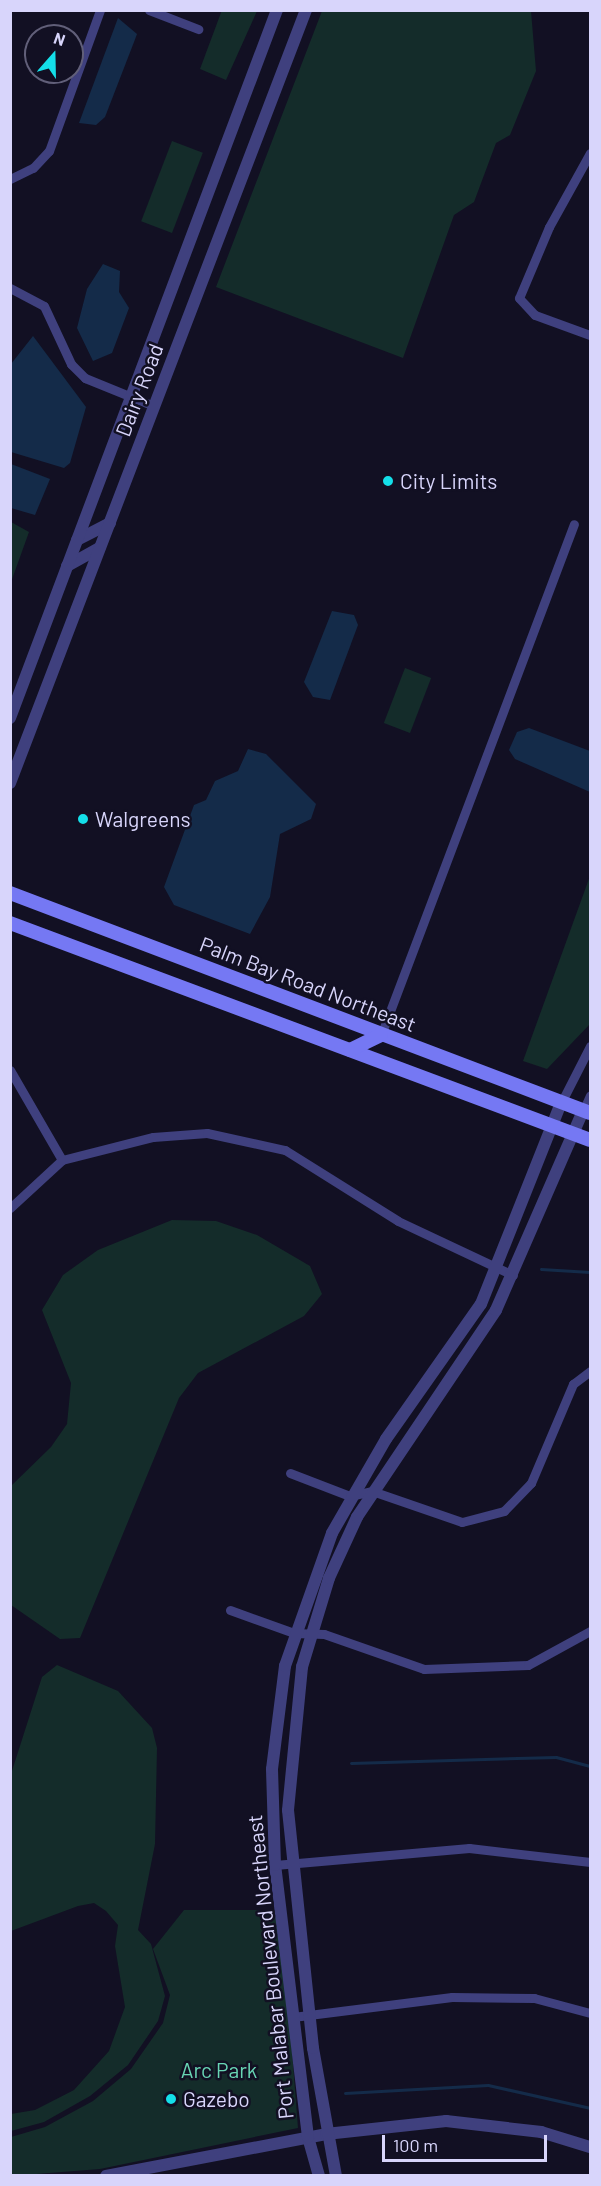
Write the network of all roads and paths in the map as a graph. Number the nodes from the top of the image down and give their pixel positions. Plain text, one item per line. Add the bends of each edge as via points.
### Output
1 (100, 10) edge
2 (149, 10) edge
3 (277, 10) edge
4 (306, 10) edge
5 (198, 29) dead end
6 (591, 153) edge
7 (10, 179) edge
8 (10, 288) edge
9 (591, 335) edge
10 (129, 398) junction
11 (153, 406) junction
12 (110, 523) junction
13 (574, 524) dead end
14 (76, 540) junction
15 (99, 548) junction
16 (67, 566) junction
17 (10, 718) edge
18 (10, 783) edge
19 (10, 893) edge
20 (10, 923) edge
21 (381, 1035) junction
22 (591, 1046) edge
23 (350, 1050) junction
24 (10, 1070) edge
25 (591, 1095) edge
26 (561, 1103) junction
27 (587, 1112) edge
28 (551, 1126) junction
29 (573, 1134) junction
30 (591, 1140) edge
31 (62, 1160) junction
32 (10, 1208) edge
33 (498, 1269) junction
34 (513, 1275) junction
35 (591, 1371) edge
36 (290, 1473) dead end
37 (372, 1491) junction
38 (350, 1496) junction
39 (230, 1610) dead end
40 (591, 1631) edge
41 (294, 1634) junction
42 (310, 1635) junction
43 (591, 1862) edge
44 (292, 1863) junction
45 (275, 1865) junction
46 (591, 2013) edge
47 (310, 2014) junction
48 (293, 2017) junction
49 (326, 2134) junction
50 (308, 2137) junction
51 (591, 2147) edge
52 (106, 2175) edge
53 (319, 2175) edge
54 (336, 2175) edge

1 - 7 street via 49,151 33,168
2 - 5 street
3 - 10 street, Dairy Road
4 - 11 street, Dairy Road
6 - 9 street via 549,227 519,298 535,315
8 - 10 street via 44,306 71,364 85,378
10 - 11 street
10 - 14 street, Dairy Road
11 - 12 street, Dairy Road
12 - 14 street
12 - 15 street, Dairy Road
13 - 21 street
14 - 16 street, Dairy Road
15 - 16 street
15 - 18 street, Dairy Road
16 - 17 street, Dairy Road
19 - 21 main road, Palm Bay Road Northeast
20 - 23 main road
21 - 23 main road
21 - 26 main road, Palm Bay Road Northeast
22 - 26 street
23 - 28 main road
24 - 31 street
25 - 27 street
26 - 27 main road, Palm Bay Road Northeast
26 - 28 street, Port Malabar Boulevard Northeast
27 - 29 street, Port Malabar Boulevard Northeast
28 - 29 main road
28 - 33 street, Port Malabar Boulevard Northeast
29 - 30 main road
29 - 34 street, Port Malabar Boulevard Northeast
31 - 32 street
31 - 33 street via 153,1137 207,1133 285,1150 398,1221
33 - 34 street
33 - 38 street, Port Malabar Boulevard Northeast via 459,1342
34 - 37 street, Port Malabar Boulevard Northeast via 474,1349
35 - 37 street via 573,1384 531,1483 504,1511 462,1522
36 - 38 street
37 - 38 street
37 - 42 street, Port Malabar Boulevard Northeast via 329,1578
38 - 41 street, Port Malabar Boulevard Northeast via 313,1573
39 - 41 street
40 - 42 street via 528,1665 486,1670 424,1669 324,1634
41 - 42 street
41 - 45 street, Port Malabar Boulevard Northeast via 272,1769
42 - 44 street, Port Malabar Boulevard Northeast via 288,1771
43 - 44 street via 469,1848
44 - 45 street
44 - 47 street, Port Malabar Boulevard Northeast
45 - 48 street, Port Malabar Boulevard Northeast
46 - 47 street via 534,1998 452,1997
47 - 48 street
47 - 49 street, Port Malabar Boulevard Northeast
48 - 50 street, Port Malabar Boulevard Northeast
49 - 50 street
49 - 51 street via 446,2121 541,2132
49 - 54 street, Port Malabar Boulevard Northeast
50 - 52 street
50 - 53 street, Port Malabar Boulevard Northeast

